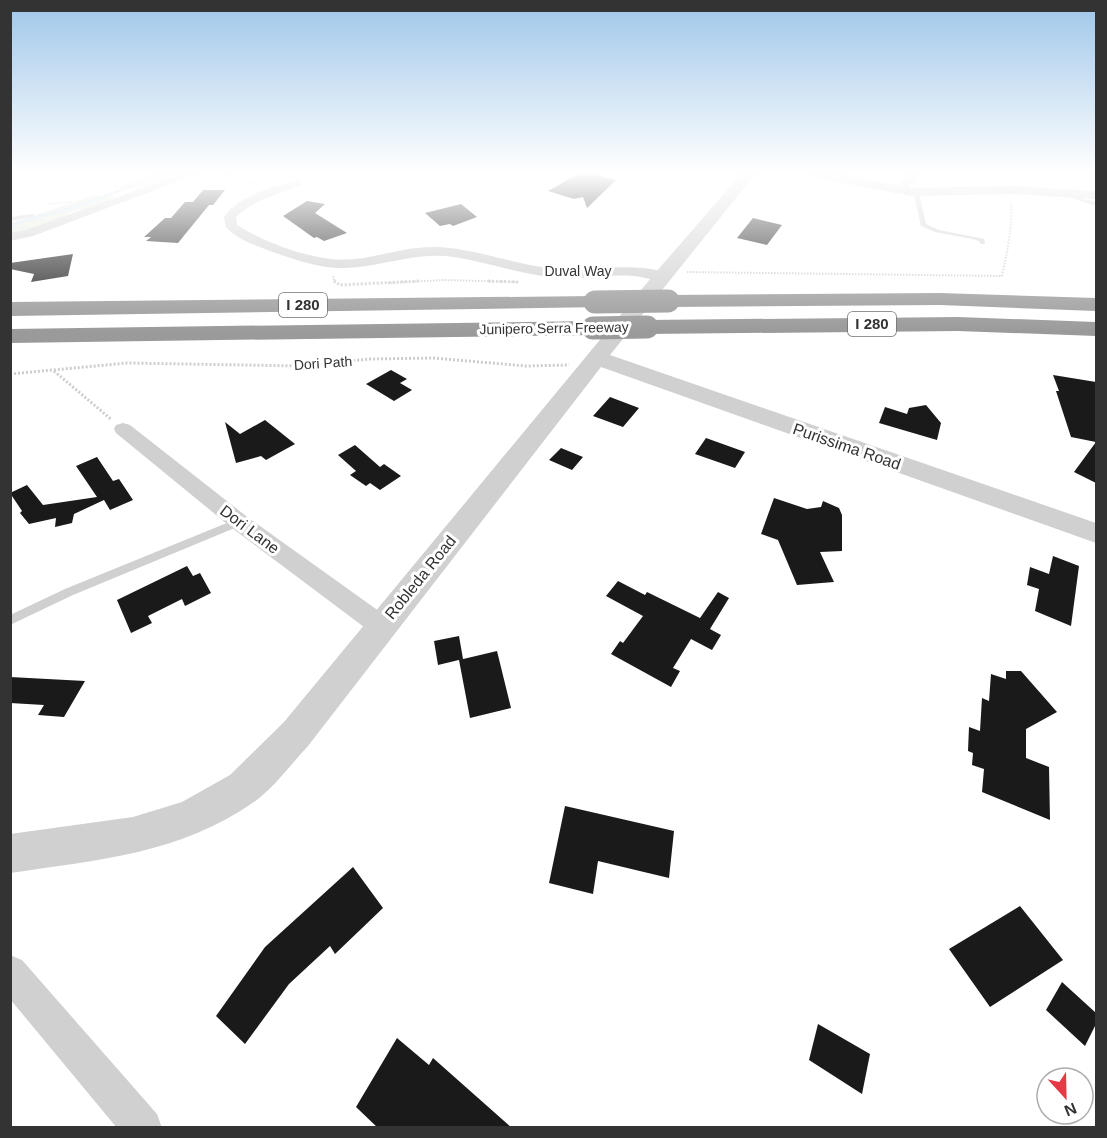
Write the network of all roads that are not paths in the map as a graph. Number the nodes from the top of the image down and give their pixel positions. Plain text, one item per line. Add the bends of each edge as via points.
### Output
1 (48, 226) edge
2 (232, 226) edge
3 (704, 226) edge
4 (926, 226) edge
5 (10, 237) edge
6 (983, 243) dead end
7 (663, 274) junction
8 (1096, 305) edge
9 (10, 309) edge
10 (1096, 329) edge
11 (10, 336) edge
12 (594, 350) junction
13 (123, 429) road end
14 (239, 522) junction
15 (1096, 533) edge
16 (10, 620) edge
17 (381, 626) junction
18 (10, 854) edge
19 (10, 972) edge
20 (142, 1128) edge

1 - 5 street
2 - 7 street, Duval Way via 269,245 332,263 436,251 554,273 635,270
3 - 7 street, Robleda Road
4 - 6 lane via 974,237
7 - 12 street, Robleda Road
8 - 9 highway, Junipero Serra Freeway / I 280, bridge via 940,299
10 - 12 highway, Junipero Serra Freeway / I 280, bridge via 958,324 646,327
11 - 12 highway, Junipero Serra Freeway / I 280
12 - 15 street, Purissima Road
12 - 17 street, Robleda Road
13 - 14 street, Dori Lane
14 - 16 lane
14 - 17 street, Dori Lane
17 - 18 street, Robleda Road via 296,734 243,788 190,818 133,836
19 - 20 street

